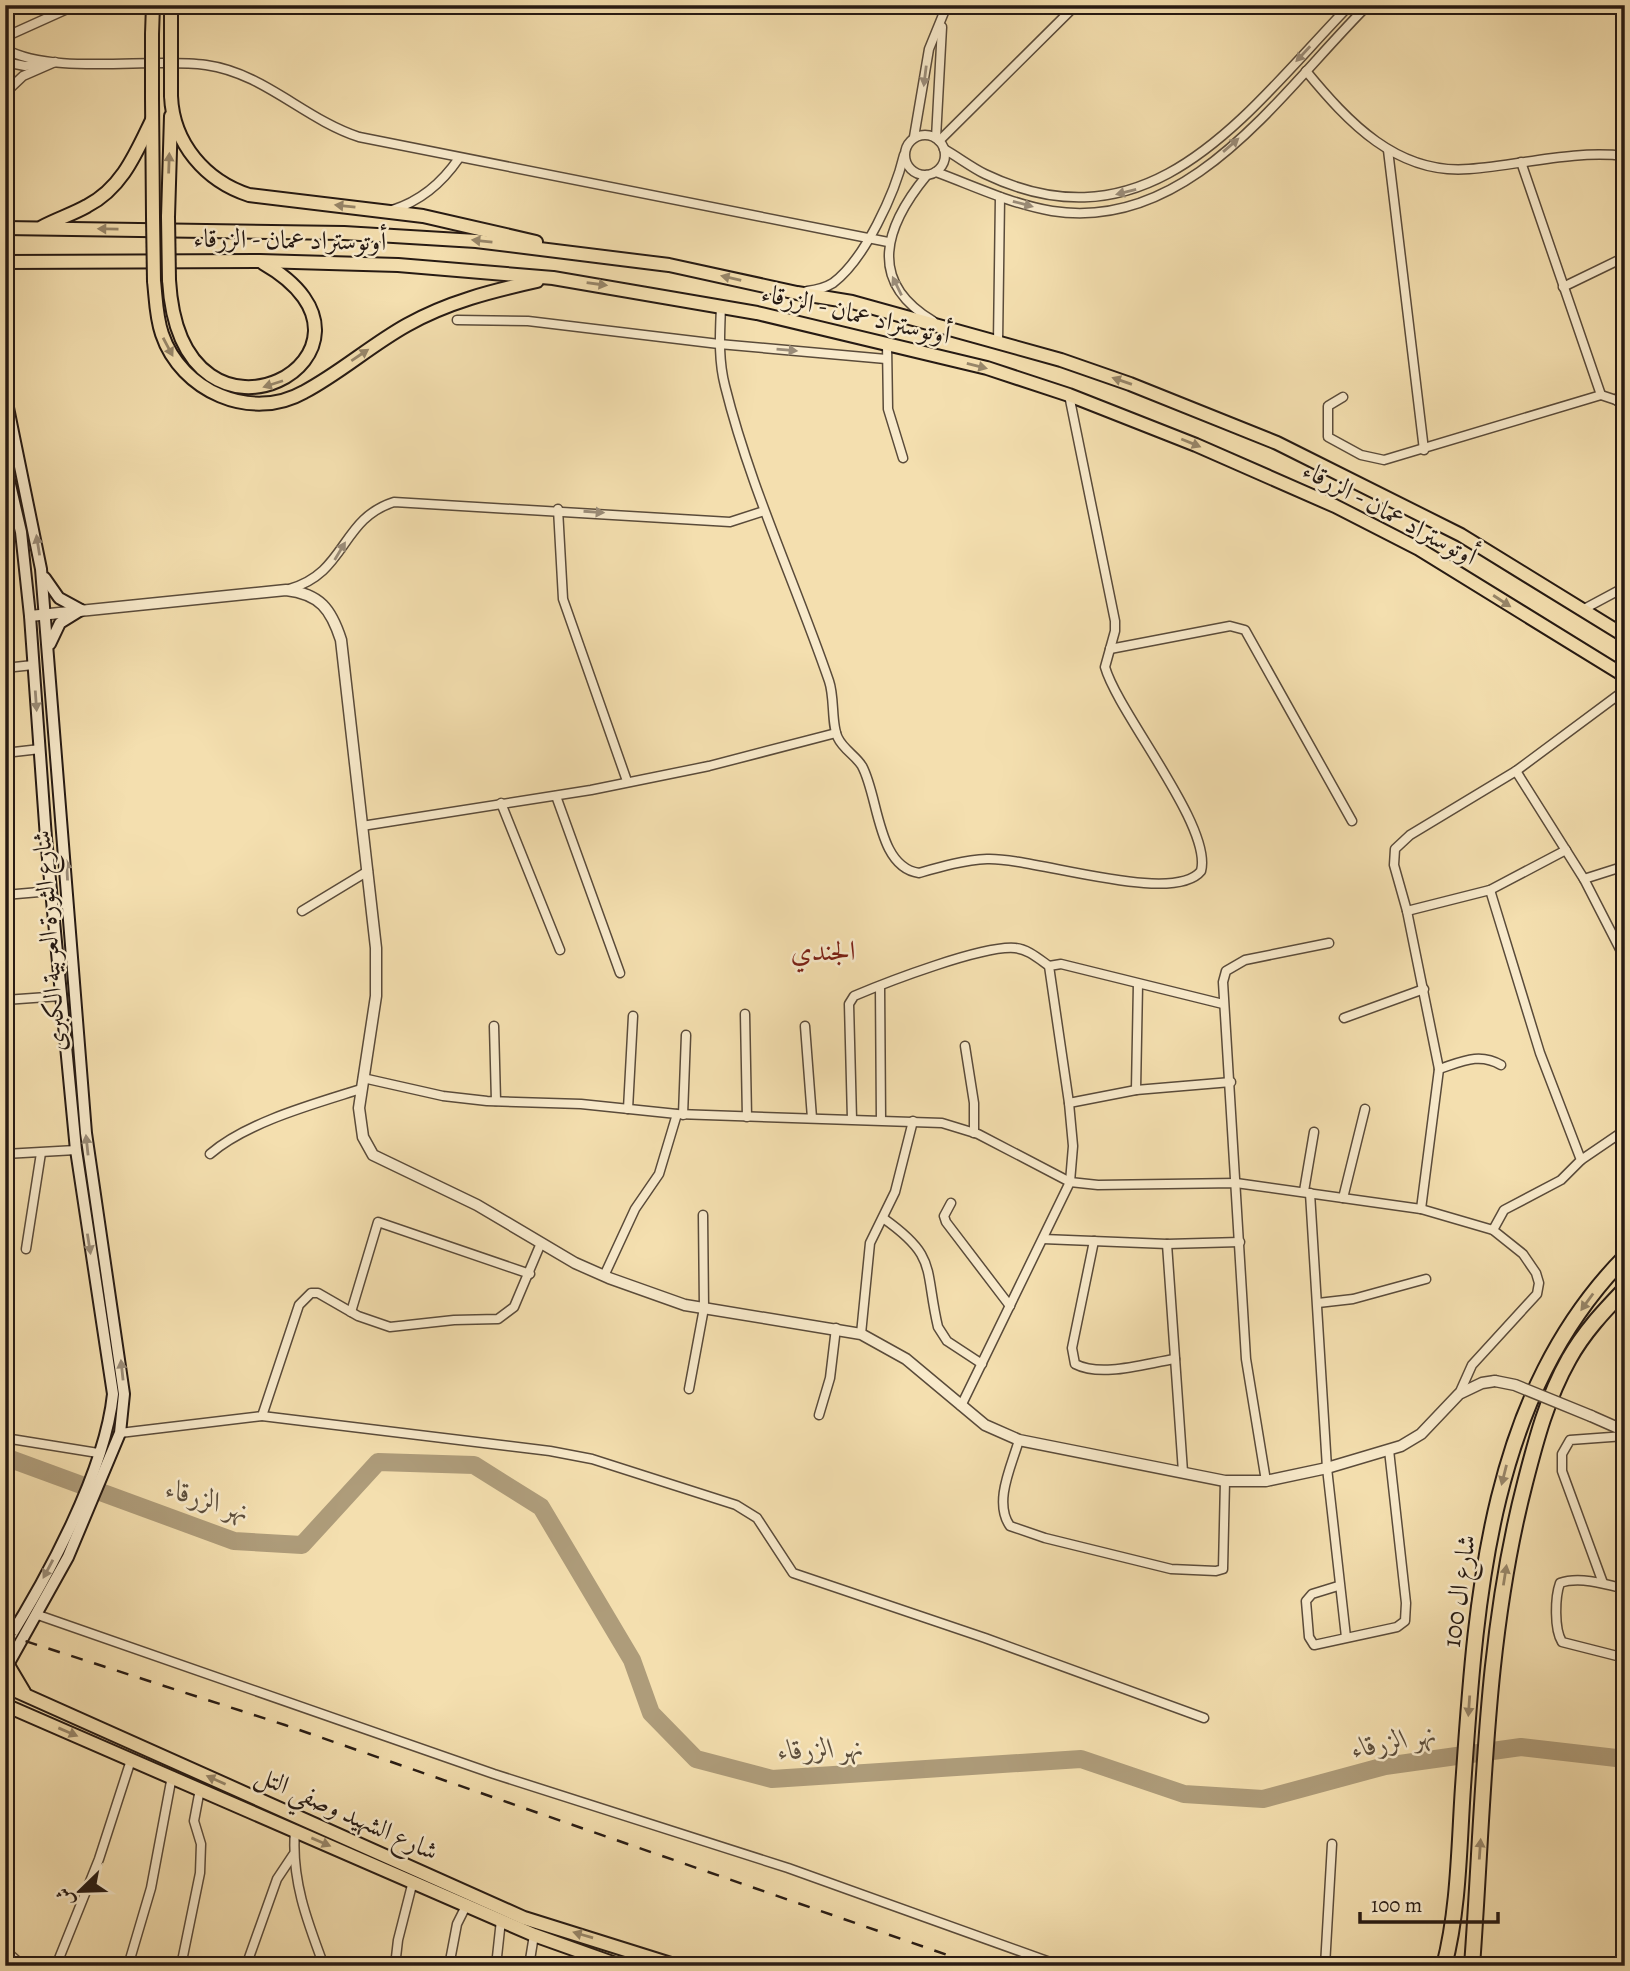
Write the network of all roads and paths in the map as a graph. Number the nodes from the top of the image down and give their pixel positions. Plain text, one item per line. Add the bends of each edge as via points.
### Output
1 (76, 5) edge
2 (153, 5) edge
3 (171, 5) edge
4 (947, 5) edge
5 (1076, 5) edge
6 (1350, 5) edge
7 (1368, 5) edge
8 (943, 18) junction
9 (1335, 21) junction
10 (1344, 29) junction
11 (5, 37) edge
12 (5, 49) edge
13 (5, 62) edge
14 (57, 62) junction
15 (1306, 71) junction
16 (5, 93) edge
17 (171, 103) junction
18 (152, 120) junction
19 (914, 137) junction
20 (940, 142) junction
21 (1388, 150) junction
22 (904, 155) junction
23 (1625, 156) edge
24 (459, 158) junction
25 (1521, 162) junction
26 (931, 174) junction
27 (1000, 197) junction
28 (389, 211) junction
29 (11, 228) edge
30 (40, 228) junction
31 (869, 237) junction
32 (888, 242) junction
33 (556, 249) junction
34 (1625, 257) edge
35 (260, 261) junction
36 (5, 262) edge
37 (553, 278) junction
38 (1563, 287) junction
39 (797, 293) junction
40 (721, 306) junction
41 (457, 320) dead end
42 (948, 329) junction
43 (998, 343) junction
44 (719, 344) junction
45 (887, 344) junction
46 (886, 359) junction
47 (1625, 391) edge
48 (5, 393) edge
49 (1069, 395) junction
50 (1601, 396) junction
51 (1343, 397) dead end
52 (1616, 400) junction
53 (1625, 407) edge
54 (1424, 450) junction
55 (903, 458) dead end
56 (5, 463) edge
57 (558, 509) junction
58 (764, 511) junction
59 (41, 569) junction
60 (1625, 587) edge
61 (286, 590) junction
62 (1584, 609) junction
63 (81, 610) junction
64 (45, 614) junction
65 (30, 615) junction
66 (1625, 636) edge
67 (1110, 649) junction
68 (48, 653) junction
69 (33, 665) junction
70 (5, 668) edge
71 (1625, 677) edge
72 (1625, 690) edge
73 (836, 733) junction
74 (40, 748) junction
75 (5, 753) edge
76 (1516, 771) junction
77 (628, 781) junction
78 (556, 796) junction
79 (501, 803) junction
80 (1352, 821) dead end
81 (362, 826) junction
82 (1566, 850) junction
83 (1625, 866) edge
84 (368, 871) junction
85 (1584, 879) junction
86 (1490, 890) junction
87 (51, 891) junction
88 (5, 895) edge
89 (302, 911) dead end
90 (1407, 911) junction
91 (1329, 943) dead end
92 (560, 950) dead end
93 (1625, 959) edge
94 (1048, 966) junction
95 (620, 973) dead end
96 (1138, 984) junction
97 (880, 986) junction
98 (1424, 989) junction
99 (61, 996) junction
100 (5, 1000) edge
101 (1223, 1004) junction
102 (745, 1014) dead end
103 (633, 1016) dead end
104 (1344, 1018) dead end
105 (494, 1026) dead end
106 (805, 1026) dead end
107 (686, 1035) dead end
108 (965, 1046) dead end
109 (1501, 1065) dead end
110 (1440, 1069) junction
111 (363, 1078) junction
112 (1231, 1082) junction
113 (360, 1089) junction
114 (1136, 1090) junction
115 (495, 1101) junction
116 (1069, 1103) junction
117 (628, 1109) junction
118 (1365, 1109) dead end
119 (680, 1114) junction
120 (747, 1117) junction
121 (812, 1118) junction
122 (852, 1119) junction
123 (881, 1120) junction
124 (913, 1121) junction
125 (1625, 1130) edge
126 (1314, 1132) dead end
127 (974, 1133) junction
128 (76, 1150) junction
129 (41, 1153) junction
130 (5, 1154) edge
131 (210, 1154) dead end
132 (1581, 1160) junction
133 (1070, 1182) junction
134 (1236, 1183) junction
135 (1307, 1192) junction
136 (1343, 1198) junction
137 (951, 1203) dead end
138 (1420, 1209) junction
139 (703, 1215) dead end
140 (883, 1218) junction
141 (1493, 1230) junction
142 (1043, 1239) junction
143 (1094, 1241) junction
144 (1240, 1242) junction
145 (541, 1243) junction
146 (1167, 1244) junction
147 (26, 1249) dead end
148 (1625, 1257) edge
149 (530, 1273) junction
150 (604, 1276) junction
151 (1426, 1279) dead end
152 (1625, 1289) edge
153 (1318, 1303) junction
154 (1010, 1306) junction
155 (704, 1308) junction
156 (351, 1312) junction
157 (836, 1328) junction
158 (861, 1334) junction
159 (1175, 1359) junction
160 (982, 1364) junction
161 (689, 1389) dead end
162 (1459, 1394) junction
163 (961, 1406) junction
164 (819, 1415) dead end
165 (262, 1416) junction
166 (120, 1433) junction
167 (1625, 1433) edge
168 (5, 1438) edge
169 (1019, 1440) junction
170 (1389, 1450) junction
171 (98, 1453) junction
172 (1327, 1468) junction
173 (1183, 1472) junction
174 (94, 1480) junction
175 (1225, 1481) junction
176 (1266, 1481) junction
177 (82, 1509) junction
178 (1603, 1583) junction
179 (1338, 1586) junction
180 (1625, 1590) edge
181 (38, 1615) junction
182 (1346, 1637) junction
183 (5, 1645) edge
184 (1625, 1658) edge
185 (6, 1667) edge
186 (5, 1686) edge
187 (27, 1695) junction
188 (5, 1705) edge
189 (1203, 1718) dead end
190 (131, 1760) junction
191 (172, 1776) junction
192 (200, 1788) junction
193 (295, 1830) junction
194 (1332, 1844) dead end
195 (293, 1855) junction
196 (412, 1881) junction
197 (467, 1904) junction
198 (501, 1920) junction
199 (534, 1935) junction
200 (5, 1950) edge
201 (586, 1955) junction
202 (674, 1965) edge
203 (23, 1966) edge
204 (56, 1966) edge
205 (128, 1966) edge
206 (181, 1966) edge
207 (246, 1966) edge
208 (324, 1966) edge
209 (395, 1966) edge
210 (449, 1966) edge
211 (496, 1966) edge
212 (529, 1966) edge
213 (601, 1966) edge
214 (621, 1966) edge
215 (1061, 1966) edge
216 (1325, 1966) edge
217 (1444, 1966) edge
218 (1472, 1966) edge

1 - 11 street
2 - 18 main road, bridge
3 - 17 main road, bridge
4 - 8 street
5 - 20 street
6 - 9 street
7 - 10 street
8 -> 19 street via 929,49
8 - 20 street via 938,53
9 - 10 street
9 -> 20 street via 1219,138 1180,168 1141,188 1097,197 1052,194 988,175
10 - 15 street
12 - 14 street
13 - 14 street via 25,66
14 - 16 street via 23,76
14 - 24 street via 188,63 222,68 254,79 346,133
15 - 21 street via 1345,117
27 -> 15 street via 1076,213 1123,208 1167,193 1228,148
28 -> 17 main road via 249,195 227,188 195,160
35 -> 17 main road, bridge via 292,281 303,295 313,336 304,363 281,383 251,388 221,379 194,359 170,310
18 - 30 main road via 116,185 86,207
18 -> 37 main road, bridge via 154,281 162,335 183,369 214,394 269,404 304,393 434,311 492,291
19 - 20 street via 925,134
19 - 22 street
20 - 26 street via 944,162
21 - 25 street via 1431,168 1469,169
21 - 54 street
22 - 26 street via 914,172
22 - 31 street via 891,198
23 - 25 street via 1572,155
24 - 28 street via 434,187
24 - 31 street
25 - 38 street
26 - 27 street
26 - 32 street via 902,207
27 - 43 street
28 - 33 main road via 492,230
29 - 30 main road, أوتوستراد عمان - الزرقاء
33 -> 30 main road, أوتوستراد عمان - الزرقاء via 395,235
31 - 32 street
31 - 39 street via 833,282
42 -> 32 street via 915,310 900,293
39 -> 33 main road, أوتوستراد عمان - الزرقاء via 669,265
34 - 38 street
35 - 36 main road, أوتوستراد عمان - الزرقاء
35 - 37 main road, أوتوستراد عمان - الزرقاء via 398,265
37 -> 40 main road, أوتوستراد عمان - الزرقاء
38 - 50 street
39 - 42 main road, أوتوستراد عمان - الزرقاء via 852,302
40 - 44 street
40 - 45 main road, أوتوستراد عمان - الزرقاء
41 - 44 street via 548,323
42 - 43 main road, أوتوستراد عمان - الزرقاء
62 -> 43 main road, أوتوستراد عمان - الزرقاء via 1429,518 1277,443 1130,384
44 -> 46 street
44 - 58 street via 724,383
45 - 46 street
45 -> 49 main road, أوتوستراد عمان - الزرقاء via 987,368
46 - 55 street via 888,409
47 - 52 street
59 -> 48 main road, شارع الثورة العربية الكبرى
49 - 67 street via 1115,621
49 -> 71 main road, أوتوستراد عمان - الزرقاء via 1335,506 1419,549
50 - 52 street
50 - 54 street
51 - 54 street via 1328,406 1327,433 1334,443 1377,459
52 - 53 street
56 - 65 main road, شارع الثورة العربية الكبرى via 21,532
57 -> 58 street via 730,522
61 -> 57 street via 323,572 368,513 394,502
57 - 77 street via 562,599
58 - 73 street via 829,682
59 - 63 main road via 53,592
59 - 64 main road, شارع الثورة العربية الكبرى
60 - 62 street
61 - 63 street
61 - 81 street via 310,595 327,608 341,640
62 - 66 main road, أوتوستراد عمان - الزرقاء
63 - 64 street
63 - 68 main road via 55,630
64 - 65 street
64 - 68 main road, شارع الثورة العربية الكبرى
65 - 69 main road, شارع الثورة العربية الكبرى
67 - 73 street via 1105,660 1107,673 1169,780 1199,847 1202,866 1191,879 1140,883 987,859 910,871 893,857 862,766
67 - 80 street via 1230,626 1245,630
166 -> 68 main road, شارع الثورة العربية الكبرى via 123,1378 89,1164
69 - 70 street
69 -> 74 main road, شارع الثورة العربية الكبرى
72 - 76 street
73 - 77 street via 709,766
74 - 75 street
74 - 87 main road, شارع الثورة العربية الكبرى
76 - 82 street
76 - 90 street via 1410,835 1395,849 1394,865
77 - 78 street
78 - 79 street
78 - 95 street
79 - 81 street
79 - 92 street
81 - 84 street
82 - 85 street
82 - 86 street
83 - 85 street
84 - 89 street
84 - 111 street via 377,956 376,996
85 - 93 street
86 - 90 street
86 - 132 street via 1540,1053
87 - 88 street
87 - 99 main road, شارع الثورة العربية الكبرى
90 - 98 street
91 - 101 street via 1233,965 1223,982
94 - 96 street via 1061,964
94 - 97 street via 1025,951 1005,948 958,958
94 - 116 street
96 - 101 street
96 - 114 street
97 - 122 street via 854,996 849,1004
97 - 123 street
98 - 104 street
98 - 110 street
99 - 100 street
99 - 128 main road, شارع الثورة العربية الكبرى
101 - 112 street
102 - 120 street
103 - 117 street
105 - 115 street
106 - 121 street
107 - 119 street
108 - 127 street
109 - 110 street via 1474,1058
110 - 138 street
111 - 113 street
111 - 115 street via 443,1096
112 - 114 street
112 - 134 street
113 - 131 street via 285,1115
113 - 145 street via 360,1123 373,1155 477,1205
114 - 116 street
115 - 117 street
116 - 133 street
117 - 119 street
118 - 136 street
119 - 120 street
119 - 150 street via 659,1174 635,1209
120 - 121 street
121 - 122 street
122 - 123 street
123 - 124 street
124 - 127 street via 942,1123
124 - 140 street via 895,1192
125 - 132 street
126 - 135 street
127 - 133 street
128 - 129 street
128 -> 171 main road, شارع الثورة العربية الكبرى via 112,1376 109,1426
129 - 130 street
129 - 147 street
132 - 141 street via 1561,1180 1504,1210
133 - 134 street
133 - 142 street
134 - 135 street
134 - 144 street
135 - 136 street
135 - 153 street
136 - 138 street
137 - 154 street via 946,1222
138 - 141 street
139 - 155 street
140 - 158 street via 870,1243
140 - 160 street via 913,1240 925,1256 943,1336
141 - 162 street via 1529,1264 1539,1283 1537,1294 1478,1358
142 - 143 street
142 - 154 street
143 - 146 street
143 - 159 street via 1072,1348 1074,1364 1108,1369
144 - 146 street
144 - 176 street via 1246,1359
145 - 149 street
145 - 150 street
146 - 159 street
148 -> 217 highway, شارع ال 100 via 1590,1297 1554,1351 1524,1410 1505,1468 1477,1638 1455,1892
149 - 156 street via 514,1307 498,1319 398,1328
149 - 156 street via 378,1222
150 - 155 street
151 - 153 street via 1353,1299
218 -> 152 highway, شارع ال 100 via 1494,1643 1512,1533 1542,1418 1569,1359
153 - 172 street
154 - 160 street
155 - 157 street
155 - 161 street
156 - 165 street via 318,1293 304,1296
157 - 158 street
157 - 164 street via 830,1378
158 - 163 street via 906,1359
159 - 173 street
160 - 163 street
162 - 167 street, bridge via 1482,1383 1515,1385
162 - 170 street via 1421,1434
163 - 169 street via 985,1425
165 - 166 street
165 - 189 street via 550,1451 736,1505 757,1518 793,1573 985,1637
166 - 174 main road, شارع الثورة العربية الكبرى
167 - 178 street via 1570,1440 1560,1461
168 - 171 street
169 - 173 street
169 - 175 street via 1004,1497 1010,1527 1171,1569 1223,1569
170 - 172 street
170 - 182 street via 1405,1621 1397,1627
171 - 174 main road, شارع الثورة العربية الكبرى
172 - 176 street
172 - 179 street
173 - 175 street
174 - 177 main road
175 - 176 street
177 - 181 main road
177 -> 183 main road
178 - 180 street
178 - 184 street via 1560,1583 1559,1638 1566,1644
179 - 182 street
179 - 182 street via 1312,1594 1306,1601 1309,1637 1317,1646
181 - 185 main road
181 - 215 street via 494,1774 788,1868
185 - 187 main road
186 - 187 main road, شارع الشهيد وصفي التل
202 -> 187 main road, شارع الشهيد وصفي التل via 524,1918
188 -> 190 main road, شارع الشهيد وصفي التل
190 - 191 main road, شارع الشهيد وصفي التل
190 - 204 street via 99,1859
191 - 192 main road, شارع الشهيد وصفي التل
191 - 205 street via 151,1888
192 - 193 main road, شارع الشهيد وصفي التل
192 - 206 street via 194,1821 201,1844 200,1873
193 - 195 street
193 -> 196 main road, شارع الشهيد وصفي التل
194 - 216 street
195 - 207 street via 277,1879
195 - 208 street via 304,1913
196 - 197 main road, شارع الشهيد وصفي التل
196 - 209 street
197 - 198 main road, شارع الشهيد وصفي التل
197 - 210 street via 457,1924
198 - 199 main road, شارع الشهيد وصفي التل
198 - 211 street
199 - 201 main road, شارع الشهيد وصفي التل
199 - 212 street
200 - 203 street
201 - 213 main road
201 - 214 main road, شارع الشهيد وصفي التل

